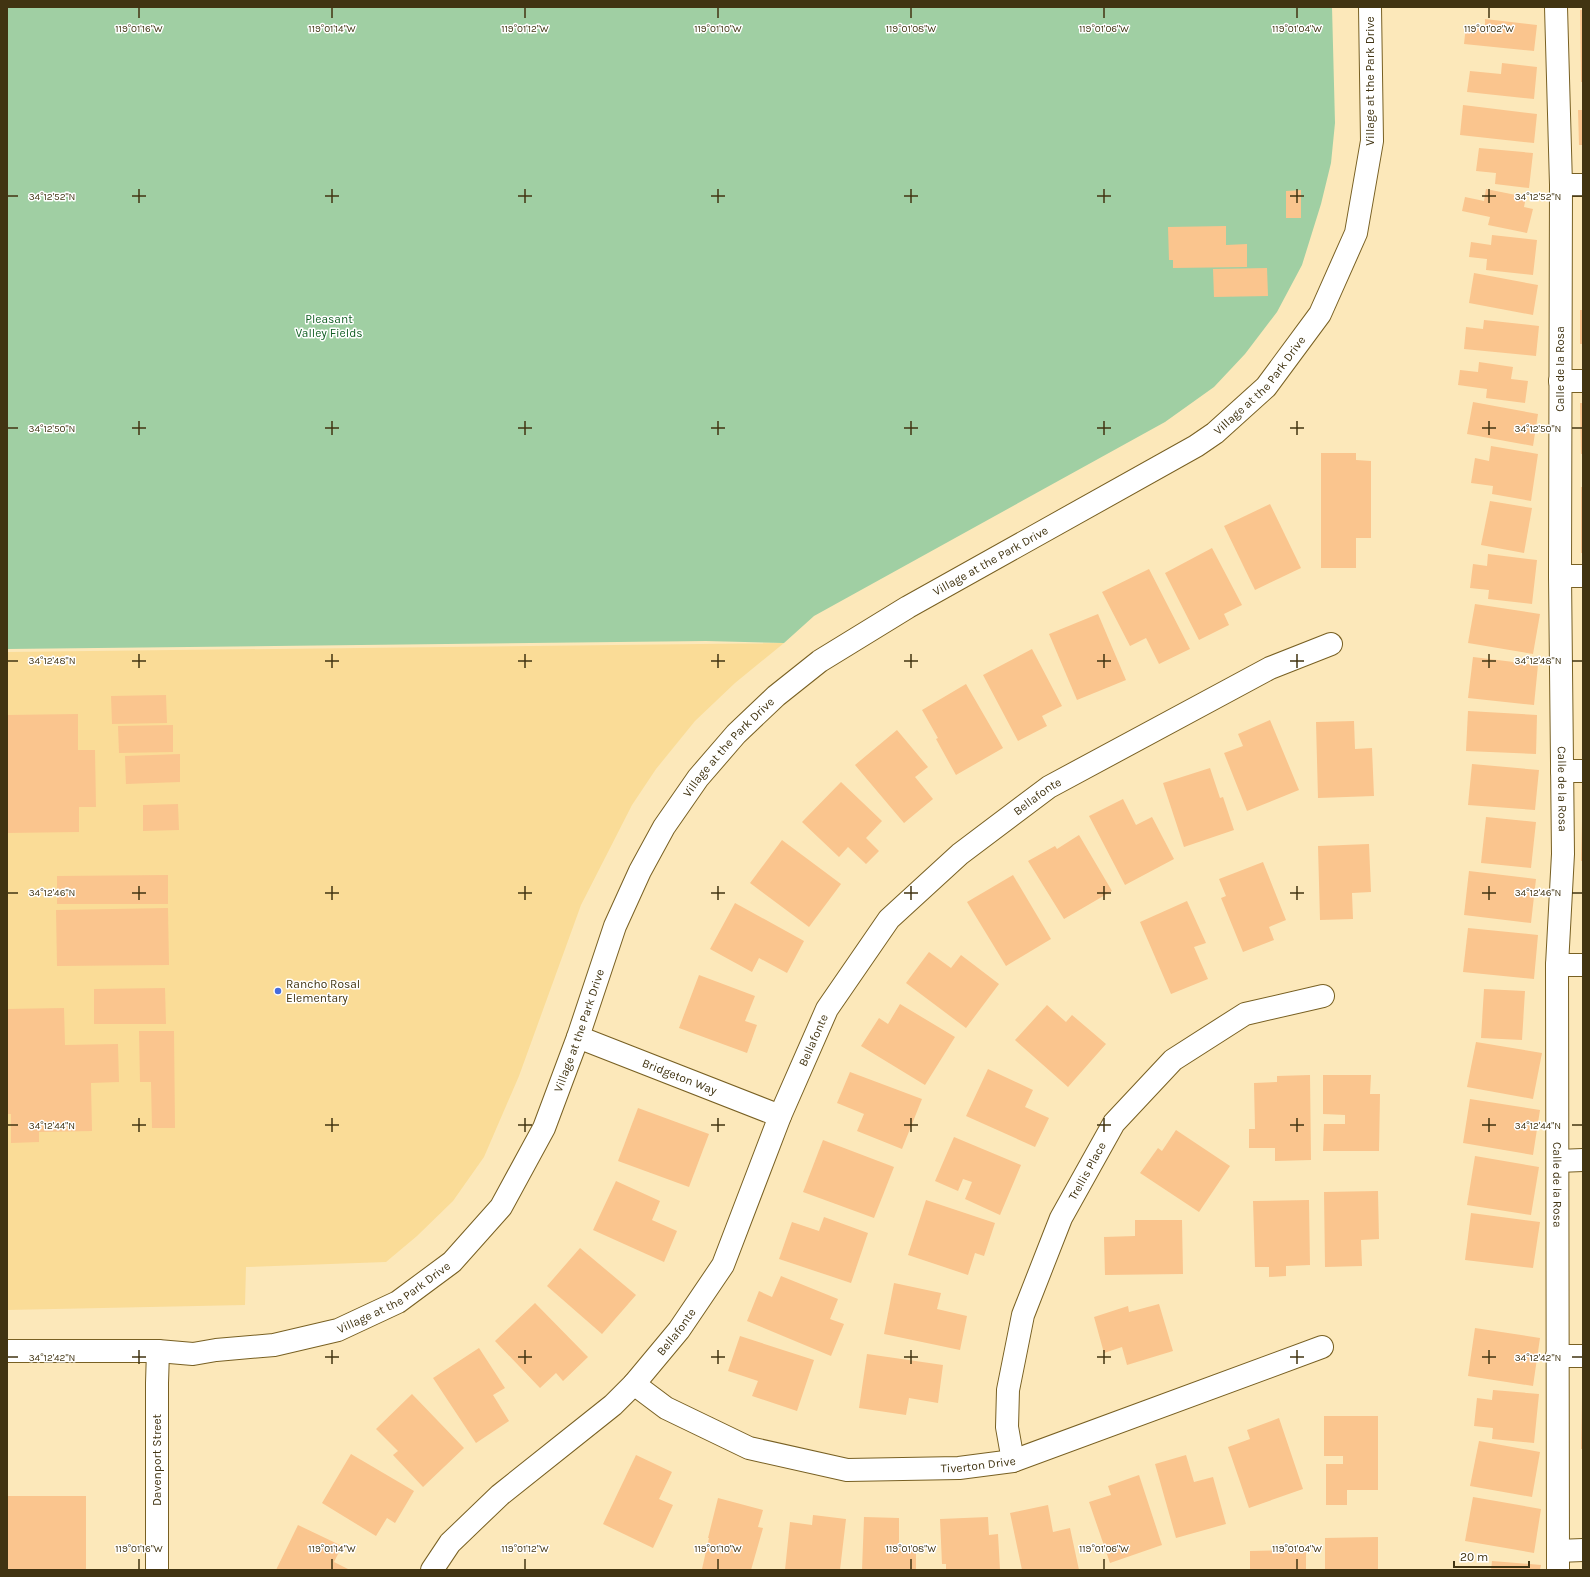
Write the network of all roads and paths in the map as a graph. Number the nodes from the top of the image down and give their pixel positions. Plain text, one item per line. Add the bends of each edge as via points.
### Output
1 (1370, 7) edge
2 (1556, 7) edge
3 (1561, 185) junction
4 (1583, 185) edge
5 (1560, 381) junction
6 (1583, 381) edge
7 (1560, 576) junction
8 (1583, 576) edge
9 (1330, 644) dead end
10 (1573, 771) edge
11 (1583, 965) edge
12 (1557, 966) junction
13 (1323, 996) dead end
14 (578, 1037) junction
15 (780, 1116) junction
16 (1583, 1160) edge
17 (1558, 1161) junction
18 (1322, 1347) dead end
19 (7, 1351) edge
20 (158, 1351) junction
21 (1557, 1356) junction
22 (1583, 1356) edge
23 (634, 1384) junction
24 (1013, 1461) junction
25 (1583, 1550) edge
26 (1558, 1560) edge
27 (157, 1570) edge
28 (432, 1570) edge

1 - 14 street, Village at the Park Drive via 1372,141 1356,233 1320,314 1266,387 1215,433 1196,446 908,607 820,661 776,696 736,734 698,778 664,827 615,926
2 - 3 street, Calle de la Rosa
3 - 4 street
3 - 5 street, Calle de la Rosa
5 - 6 street
5 - 7 street, Calle de la Rosa
7 - 8 street
7 - 10 street, Calle de la Rosa
9 - 15 street, Bellafonte via 1270,668 1049,787 960,854 889,919 880,932 828,1009
10 - 12 street, Calle de la Rosa via 1563,854
11 - 12 street
12 - 17 street, Calle de la Rosa
13 - 24 street, Trellis Place via 1245,1014 1173,1060 1114,1123 1061,1218 1023,1315 1008,1390 1007,1427
14 - 15 street, Bridgeton Way
14 - 20 street, Village at the Park Drive via 544,1128 501,1207 452,1262 398,1302 338,1330 274,1345 193,1354
15 - 23 street, Bellafonte via 723,1265 679,1330
16 - 17 street
17 - 21 street, Calle de la Rosa
18 - 24 street, Tiverton Drive
19 - 20 street, Village at the Park Drive
20 - 27 street, Davenport Street
21 - 22 street
21 - 26 street, Calle de la Rosa
23 - 24 street, Tiverton Drive via 666,1408 749,1448 846,1470 959,1468
23 - 28 street, Bellafonte via 613,1405 500,1494 450,1543
25 - 26 street

